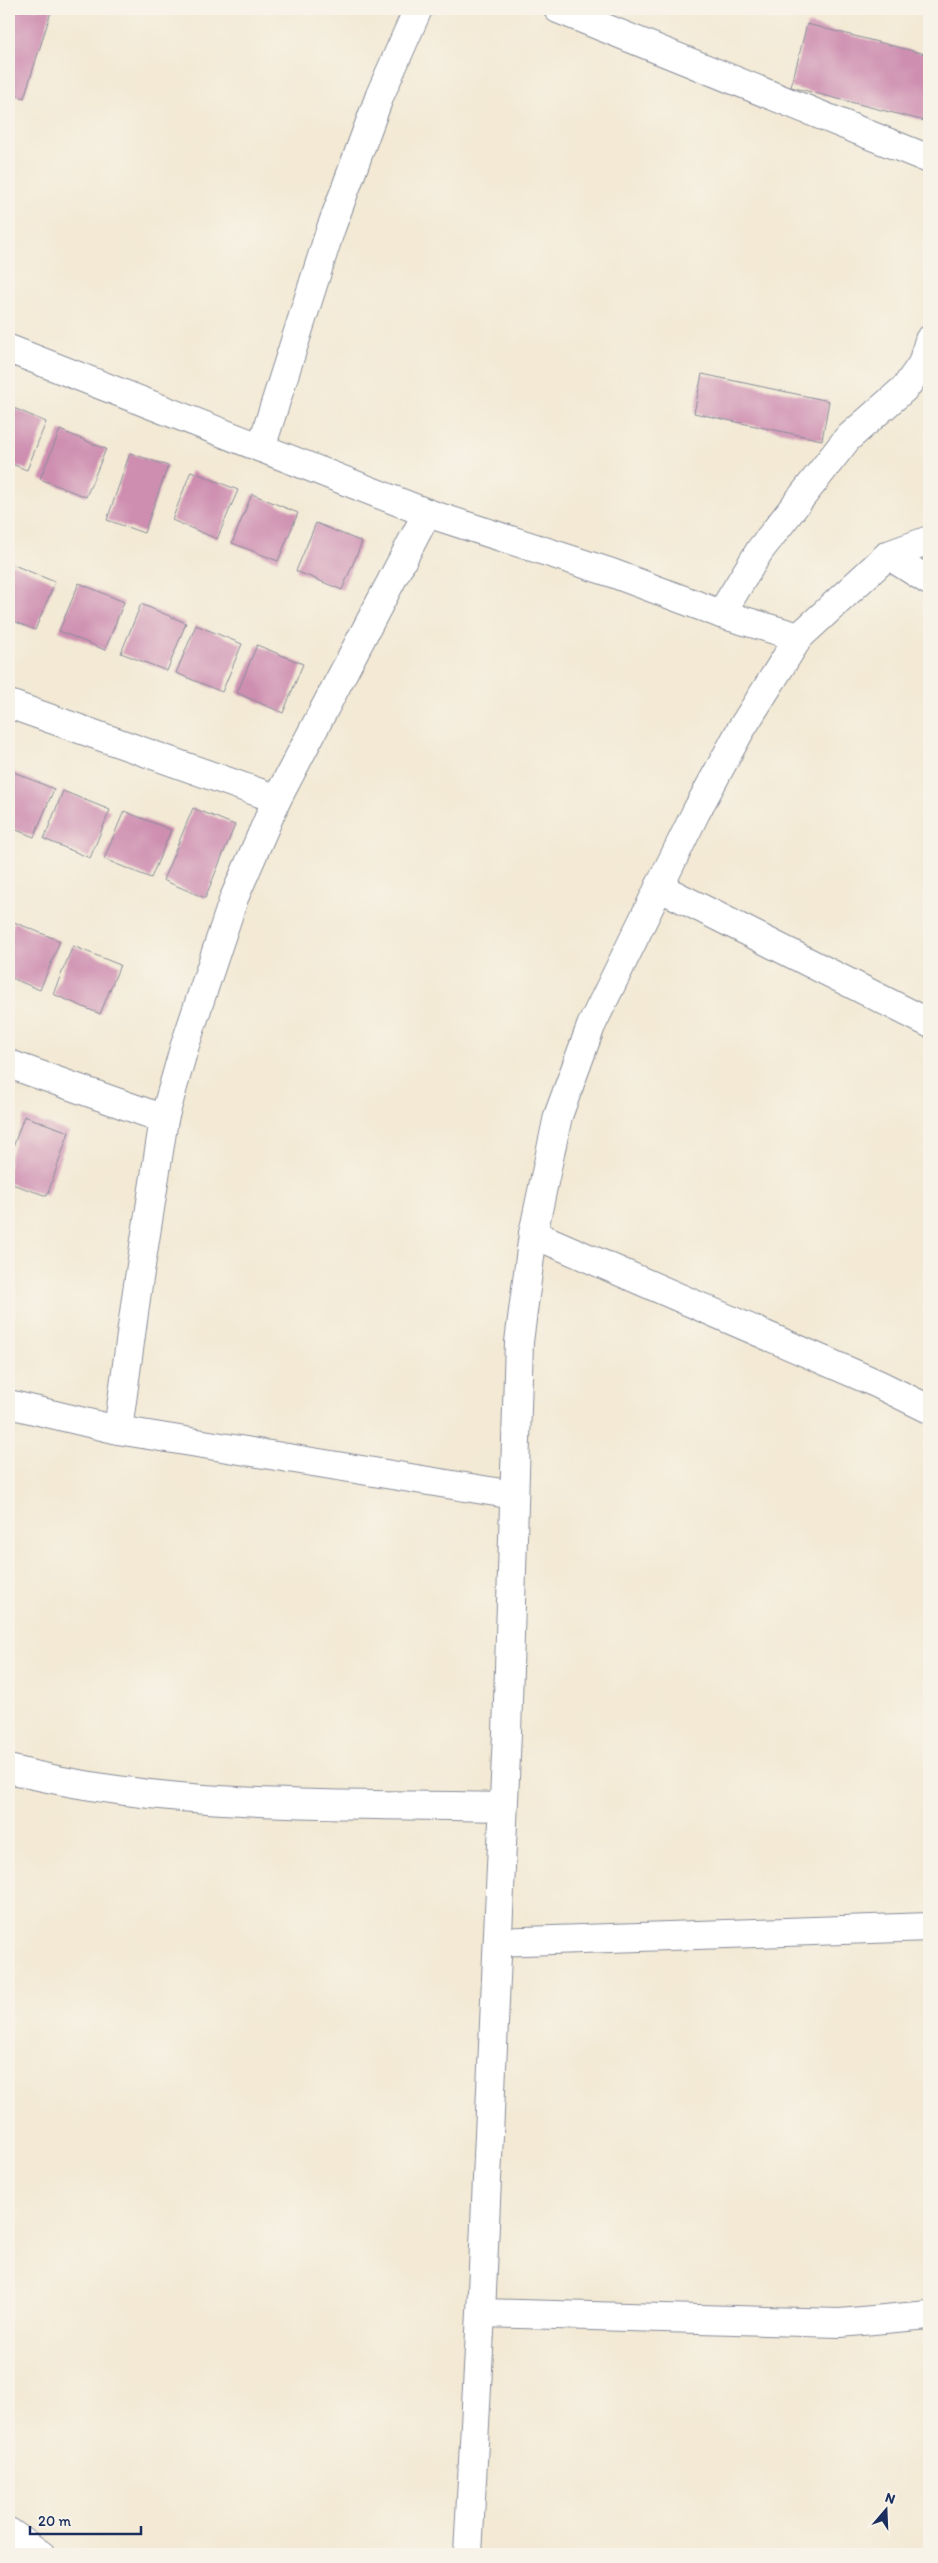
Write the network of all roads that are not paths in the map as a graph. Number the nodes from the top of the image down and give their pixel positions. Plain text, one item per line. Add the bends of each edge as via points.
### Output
1 (418, 9) edge
2 (558, 9) edge
3 (929, 159) edge
4 (929, 340) edge
5 (9, 349) edge
6 (261, 448) junction
7 (427, 513) junction
8 (929, 540) edge
9 (888, 555) junction
10 (929, 582) edge
11 (721, 614) junction
12 (799, 636) junction
13 (9, 704) edge
14 (277, 800) junction
15 (659, 887) junction
16 (929, 1022) edge
17 (9, 1064) edge
18 (164, 1119) junction
19 (533, 1234) junction
20 (9, 1404) edge
21 (929, 1409) edge
22 (118, 1430) junction
23 (514, 1495) junction
24 (9, 1769) edge
25 (503, 1807) junction
26 (929, 1927) edge
27 (498, 1942) junction
28 (481, 2313) junction
29 (929, 2316) edge
30 (9, 2532) edge
31 (40, 2554) edge
32 (468, 2554) edge

1 - 6 street via 380,95 331,228
2 - 3 street
4 - 11 street via 922,364 906,387 847,439 760,550
5 - 6 street
6 - 7 street
7 - 11 street
7 - 14 street
8 - 9 street
9 - 10 street
9 - 12 street
11 - 12 street
12 - 15 street via 740,732
13 - 14 street
14 - 18 street via 234,898
15 - 16 street
15 - 19 street via 591,1026 558,1116
17 - 18 street
18 - 22 street
19 - 21 street
19 - 23 street via 519,1342
20 - 22 street
22 - 23 street
23 - 25 street
24 - 25 street via 59,1782 206,1799
25 - 27 street
26 - 27 street
27 - 28 street
28 - 29 street via 840,2323
28 - 32 street
30 - 31 street

